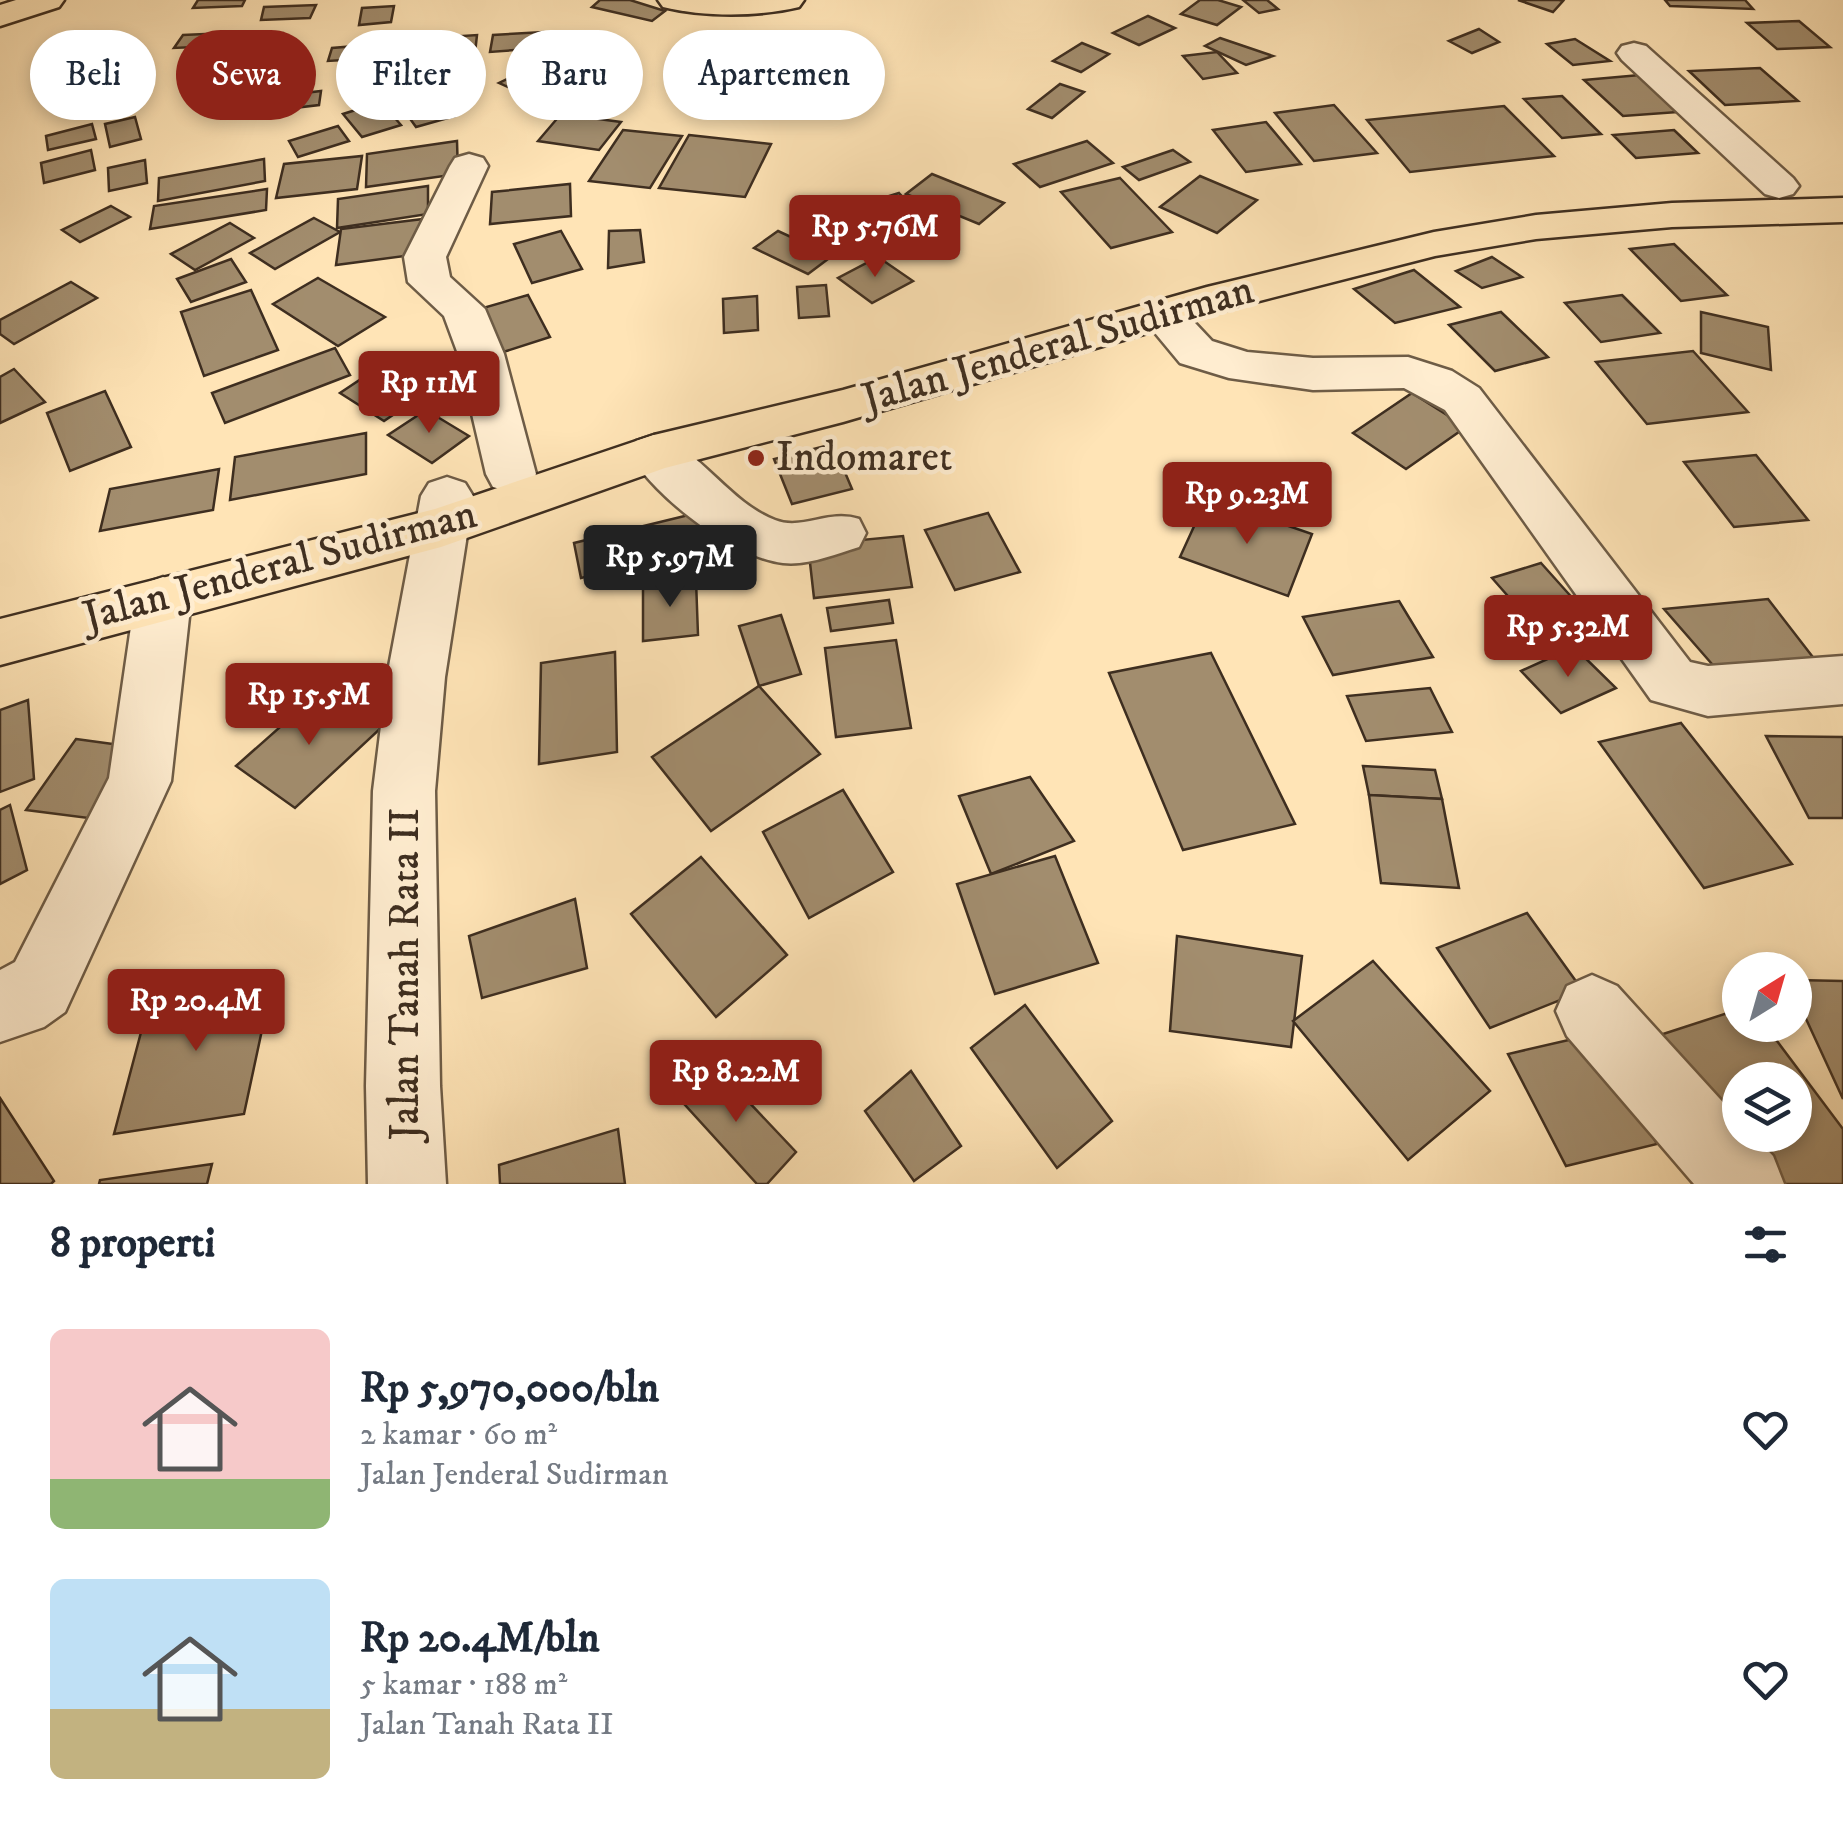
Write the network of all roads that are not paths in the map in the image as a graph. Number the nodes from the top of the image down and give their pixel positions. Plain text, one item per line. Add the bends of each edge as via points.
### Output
1 (48, 0) edge
2 (674, 0) edge
3 (788, 0) edge
4 (0, 16) edge
5 (1634, 53) dead end
6 (468, 166) dead end
7 (1843, 182) edge
8 (1779, 186) junction
9 (1843, 210) edge
10 (1154, 304) junction
11 (654, 453) junction
12 (511, 474) junction
13 (444, 511) junction
14 (840, 533) dead end
15 (164, 599) junction
16 (0, 608) edge
17 (0, 642) edge
18 (1843, 680) edge
19 (0, 1006) edge
20 (1592, 1011) dead end
21 (408, 1184) edge
22 (1746, 1184) edge

1 - 4 highway
2 - 3 highway
5 - 8 street
6 - 12 street via 424,257 428,282 463,308
7 - 8 highway, Jalan Jenderal Sudirman
8 - 10 highway, Jalan Jenderal Sudirman via 1522,206 1413,224 1310,247
9 - 10 highway, Jalan Jenderal Sudirman via 1536,227
10 - 11 highway, Jalan Jenderal Sudirman via 843,406
10 - 12 highway, Jalan Jenderal Sudirman via 647,428
10 - 18 street via 1196,352 1245,367 1312,374 1408,372 1462,399 1672,683 1708,691
11 - 13 highway, Jalan Jenderal Sudirman
11 - 14 street via 754,532 783,543
12 - 13 highway, Jalan Jenderal Sudirman
13 - 15 highway, Jalan Jenderal Sudirman
13 - 16 highway, Jalan Jenderal Sudirman
13 - 21 street, Jalan Tanah Rata II via 404,791
15 - 17 highway, Jalan Jenderal Sudirman
15 - 19 street via 140,781 40,987
20 - 22 street

